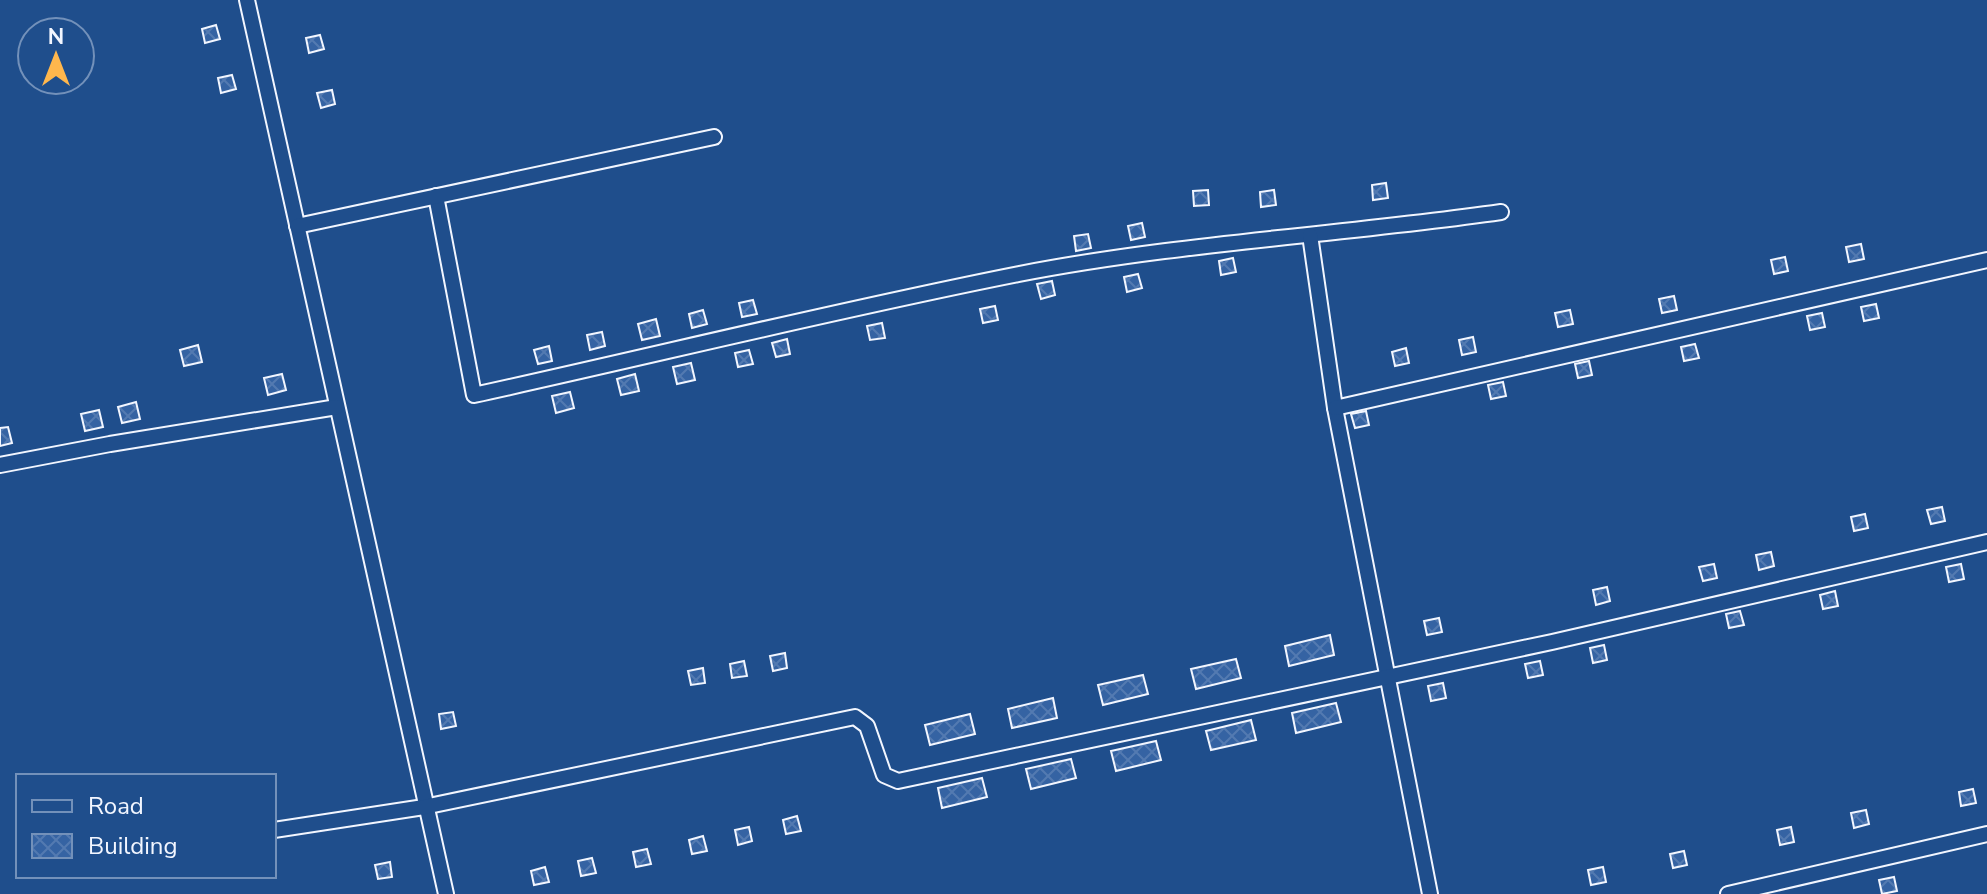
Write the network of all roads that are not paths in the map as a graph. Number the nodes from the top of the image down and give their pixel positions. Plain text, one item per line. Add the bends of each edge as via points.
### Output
1 (247, 0) edge
2 (714, 137) dead end
3 (436, 196) junction
4 (1501, 212) dead end
5 (297, 226) junction
6 (1310, 235) junction
7 (1987, 260) edge
8 (337, 407) junction
9 (1335, 408) junction
10 (0, 465) edge
11 (1987, 542) edge
12 (1389, 677) junction
13 (424, 807) junction
14 (276, 830) edge
15 (1987, 834) edge
16 (446, 894) edge
17 (1430, 894) edge
18 (1728, 894) edge

1 - 5 street
2 - 3 street
3 - 5 street
3 - 6 street via 474,395 1021,274
4 - 6 street
5 - 8 street
6 - 9 street
7 - 9 street
8 - 10 street
8 - 13 street
9 - 12 street
11 - 12 street
12 - 13 street via 898,781 884,775 867,726 855,717
12 - 17 street
13 - 14 street
13 - 16 street
15 - 18 street

